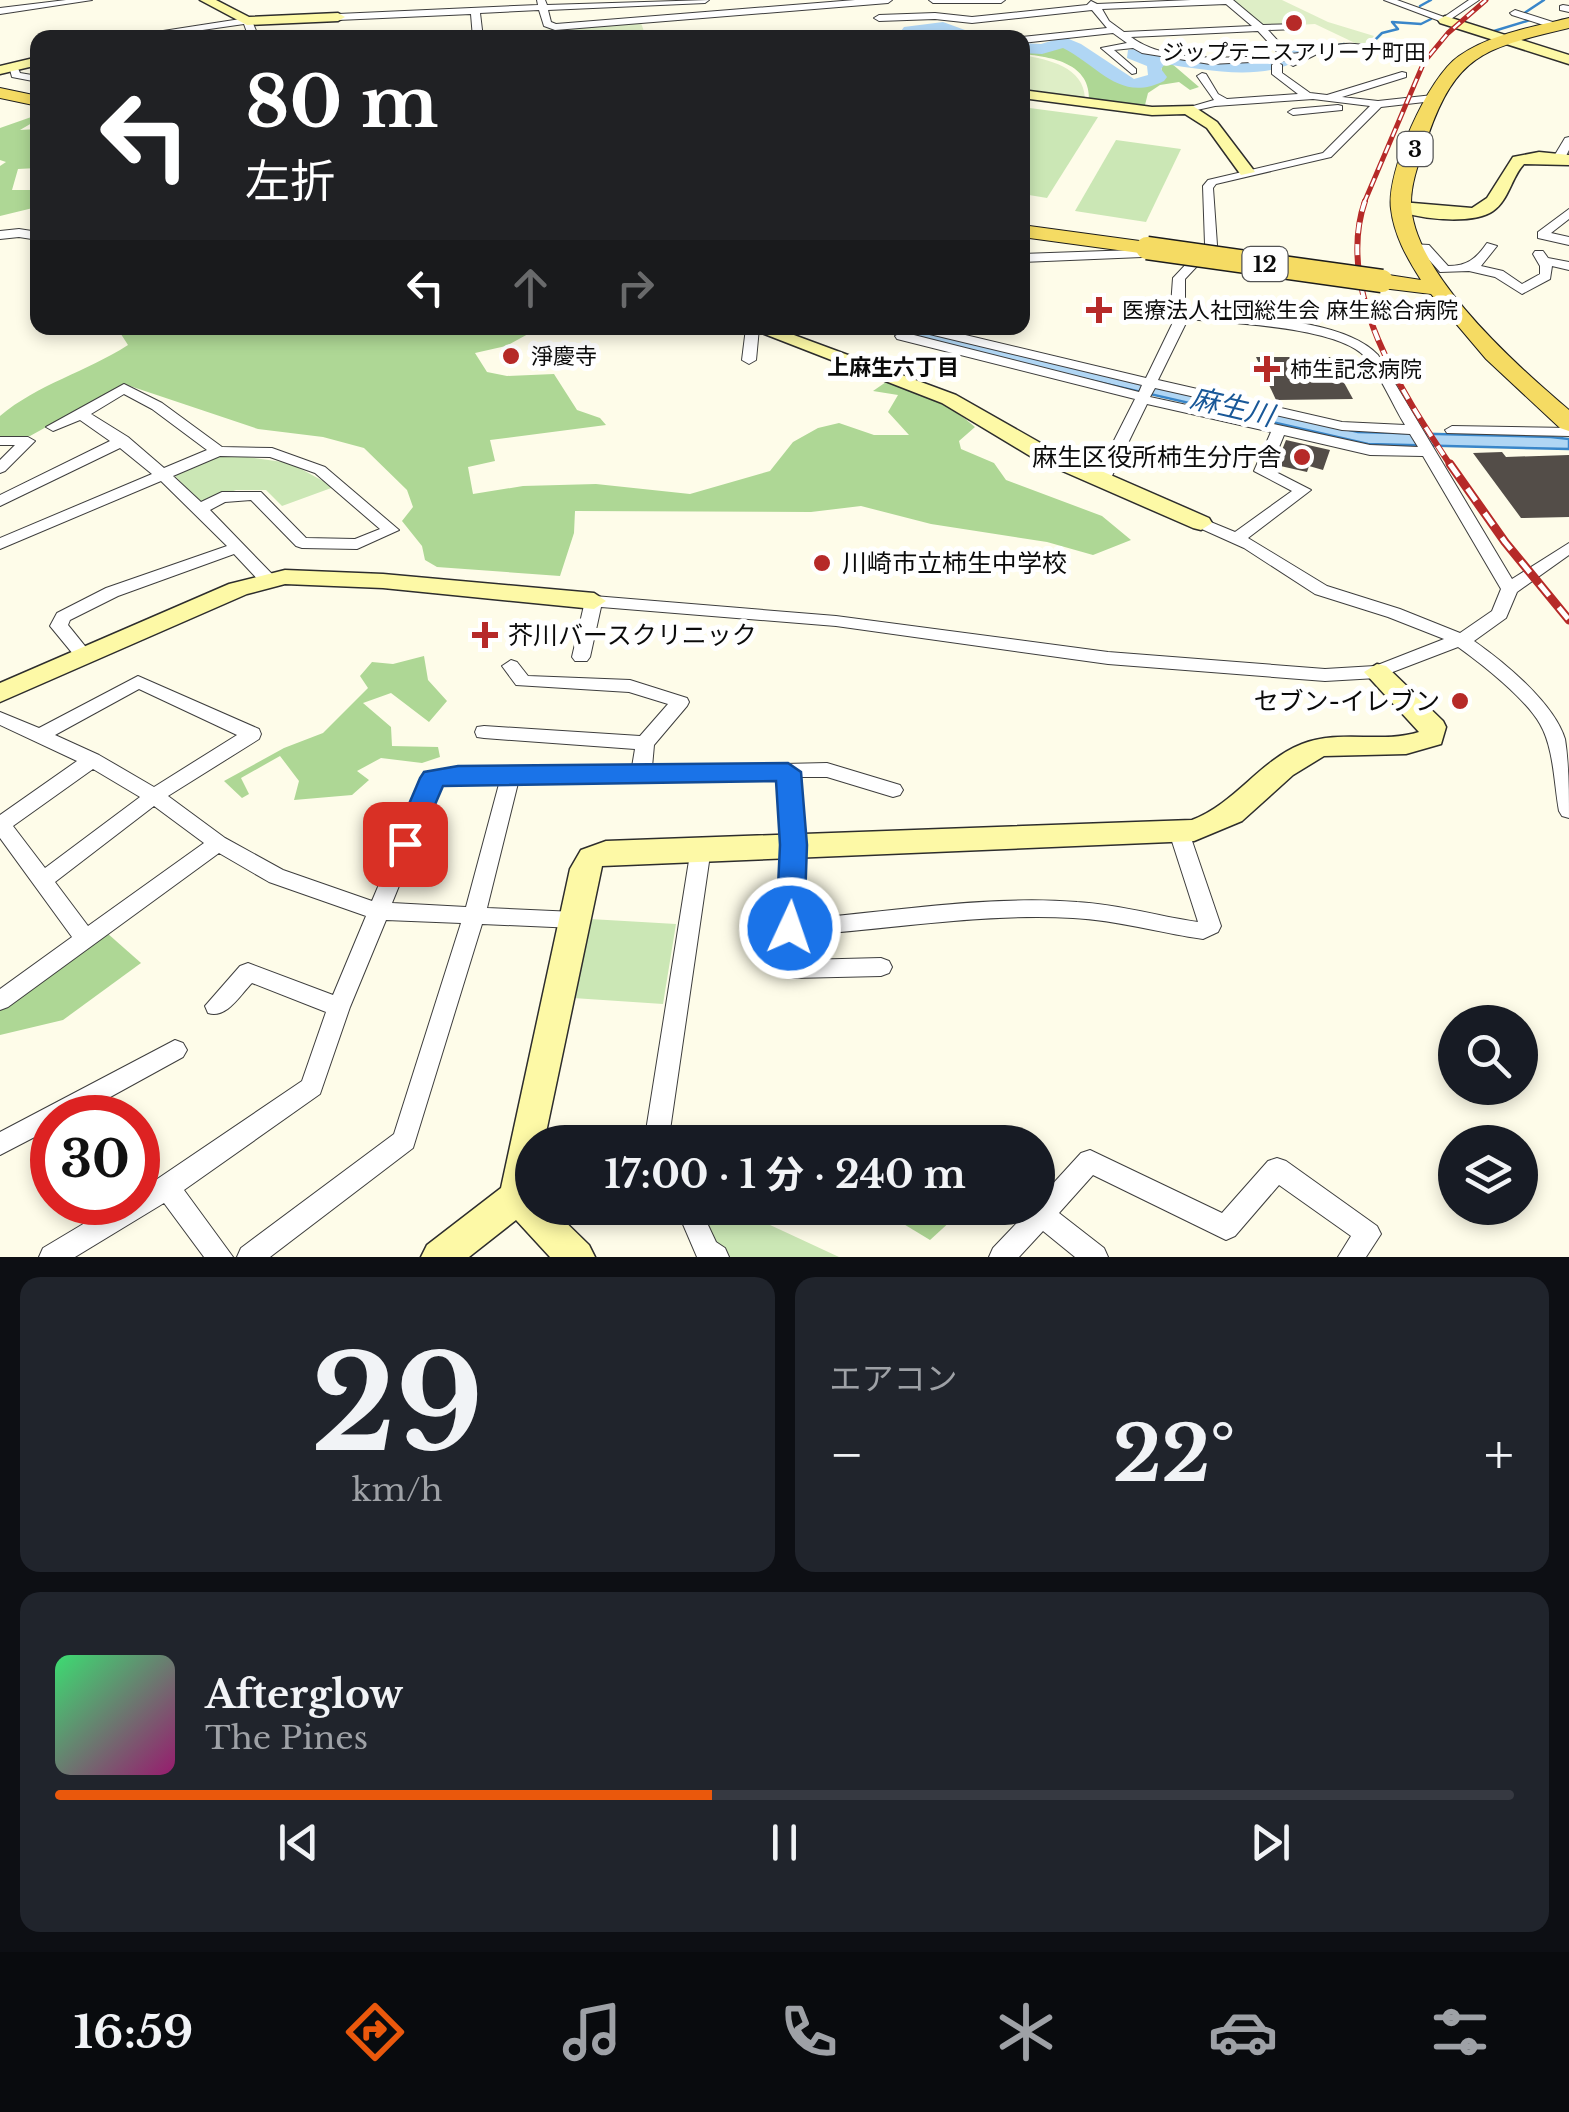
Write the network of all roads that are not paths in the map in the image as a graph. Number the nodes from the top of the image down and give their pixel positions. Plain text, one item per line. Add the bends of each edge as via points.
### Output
1 (88, 0) edge
2 (206, 0) edge
3 (404, 0) edge
4 (500, 0) edge
5 (508, 0) edge
6 (704, 0) edge
7 (888, 0) edge
8 (930, 0) edge
9 (1001, 0) edge
10 (1388, 0) edge
11 (1475, 0) edge
12 (678, 1) edge
13 (1228, 1) edge
14 (1180, 2) edge
15 (1137, 3) edge
16 (543, 4) edge
17 (1090, 4) edge
18 (0, 11) edge
19 (475, 11) junction
20 (1194, 12) dead end
21 (404, 13) junction
22 (1151, 14) dead end
23 (1515, 14) dead end
24 (935, 16) junction
25 (1564, 16) edge
26 (338, 17) joint
27 (879, 18) dead end
28 (689, 19) junction
29 (1444, 20) junction
30 (1205, 21) dead end
31 (248, 22) junction
32 (1161, 23) dead end
33 (1298, 26) dead end
34 (1261, 28) junction
35 (185, 30) edge
36 (251, 30) edge
37 (477, 30) edge
38 (1216, 30) junction
39 (1118, 32) junction
40 (1172, 32) junction
41 (1030, 39) edge
42 (1226, 40) dead end
43 (1508, 40) junction
44 (1135, 46) junction
45 (1364, 47) dead end
46 (1235, 50) dead end
47 (1292, 56) junction
48 (1198, 59) junction
49 (1569, 60) edge
50 (1241, 63) junction
51 (1277, 65) junction
52 (6, 69) edge
53 (1132, 71) dead end
54 (1202, 76) dead end
55 (1402, 76) dead end
56 (30, 78) edge
57 (0, 93) edge
58 (1030, 95) edge
59 (1309, 97) junction
60 (1328, 98) junction
61 (1433, 98) junction
62 (30, 99) edge
63 (1224, 102) junction
64 (1378, 104) junction
65 (1188, 109) junction
66 (1293, 112) dead end
67 (1362, 117) junction
68 (1569, 140) edge
69 (1564, 159) edge
70 (1248, 172) junction
71 (1401, 207) junction
72 (1569, 213) edge
73 (1030, 232) edge
74 (0, 235) edge
75 (30, 236) edge
76 (1569, 241) edge
77 (1491, 246) dead end
78 (1412, 248) junction
79 (1206, 250) junction
80 (1030, 258) edge
81 (1569, 266) edge
82 (1472, 268) junction
83 (1440, 288) junction
84 (1184, 314) junction
85 (751, 335) edge
86 (778, 335) edge
87 (947, 335) edge
88 (902, 336) dead end
89 (749, 360) dead end
90 (1146, 391) junction
91 (81, 414) junction
92 (1569, 423) edge
93 (53, 426) dead end
94 (1280, 428) junction
95 (1414, 430) junction
96 (1452, 430) dead end
97 (1569, 432) edge
98 (123, 440) junction
99 (0, 441) edge
100 (218, 450) junction
101 (1426, 450) junction
102 (0, 468) edge
103 (165, 473) junction
104 (1102, 480) junction
105 (0, 500) edge
106 (202, 508) junction
107 (1201, 523) joint
108 (1237, 538) junction
109 (0, 544) edge
110 (238, 548) junction
111 (1569, 548) edge
112 (268, 580) junction
113 (1509, 589) junction
114 (594, 600) junction
115 (1461, 640) junction
116 (84, 656) junction
117 (581, 657) dead end
118 (512, 666) dead end
119 (1377, 672) junction
120 (0, 692) edge
121 (0, 718) edge
122 (484, 732) dead end
123 (37, 737) junction
124 (645, 743) junction
125 (92, 760) junction
126 (788, 772) junction
127 (640, 775) junction
128 (510, 777) junction
129 (893, 790) dead end
130 (154, 796) junction
131 (1569, 811) edge
132 (1179, 832) junction
133 (218, 843) junction
134 (794, 845) junction
135 (700, 848) junction
136 (42, 881) junction
137 (378, 911) junction
138 (474, 915) junction
139 (575, 920) junction
140 (790, 928) junction
141 (86, 940) junction
142 (881, 968) dead end
143 (0, 1001) edge
144 (216, 1006) dead end
145 (339, 1008) junction
146 (175, 1050) dead end
147 (530, 1125) edge
148 (656, 1125) edge
149 (0, 1144) edge
150 (167, 1188) junction
151 (515, 1200) edge
152 (1055, 1200) edge
153 (551, 1225) edge
154 (696, 1225) edge
155 (1032, 1225) edge
156 (1055, 1225) edge
157 (52, 1257) edge
158 (220, 1257) edge
159 (250, 1257) edge
160 (440, 1257) edge
161 (576, 1257) edge
162 (716, 1257) edge
163 (1002, 1257) edge
164 (1095, 1257) edge
165 (1351, 1257) edge

1 - 18 street
2 - 31 street
3 - 21 street
4 - 5 street
6 - 12 street
7 - 28 street
8 - 9 street
8 - 24 street
10 - 29 street
11 - 29 street
12 - 16 street
12 - 28 street
13 - 14 street
13 - 34 street
14 - 15 street
14 - 20 street
15 - 17 street
15 - 22 street
16 - 19 street
16 - 28 street via 547,24 554,27
17 - 24 street via 972,20
17 - 39 street
19 - 21 street
19 - 37 street
21 - 26 street
23 - 25 street
24 - 27 street
25 - 43 main road, 3
26 - 31 street
29 - 43 street
30 - 38 street
31 - 35 street
31 - 36 street
32 - 40 street
33 - 34 street
34 - 38 street
34 - 47 street
38 - 40 street
38 - 42 street
39 - 40 street
39 - 41 street
39 - 44 street
40 - 48 street
43 - 49 street
43 - 61 main road, 3 via 1458,65
44 - 48 street
44 - 53 street via 1106,48
45 - 47 street
46 - 50 street
47 - 50 street
47 - 51 street via 1295,62
48 - 50 street
50 - 51 street
51 - 59 street via 1277,74
52 - 56 street
54 - 63 street
55 - 60 street
57 - 62 main road
58 - 65 street via 1152,112
59 - 60 street
59 - 63 street
60 - 64 street
61 - 64 street
61 - 71 main road, 3
63 - 65 street
64 - 67 street
65 - 70 street via 1212,125
66 - 67 street via 1334,107
67 - 70 street via 1327,155
68 - 69 street
69 - 71 street via 1514,163 1494,201 1480,211
70 - 79 street via 1221,177 1207,188 1212,220
71 - 78 main road, 3
72 - 76 street via 1542,235
73 - 83 main road, 12, bridge
74 - 75 street
77 - 82 street
78 - 82 street via 1425,248 1444,269
78 - 83 main road, 3
79 - 80 street
79 - 84 street via 1179,278
81 - 82 street via 1542,257 1546,276 1522,290 1499,274
83 - 92 main road, 3 via 1493,354
84 - 90 street
84 - 95 street via 1344,337 1370,355
85 - 89 street
86 - 104 street via 949,399
87 - 90 street
88 - 90 street
90 - 94 street
90 - 95 street via 1342,426
90 - 104 street
91 - 93 street
91 - 98 street
91 - 100 street via 124,388
94 - 101 street via 1370,450
94 - 108 street via 1262,470 1303,490
95 - 101 street
96 - 97 street
98 - 103 street
98 - 105 street
99 - 102 street via 28,441
100 - 103 street
100 - 106 street via 272,453 320,470 391,530 357,544 302,542 255,495 222,497
101 - 113 street
103 - 106 street
103 - 109 street
104 - 107 street
106 - 110 street
107 - 108 street
108 - 115 street via 1321,590
110 - 112 street
110 - 116 street via 112,592 63,617 60,626
111 - 113 street
112 - 114 street via 383,581
112 - 116 street
113 - 115 street via 1500,614
114 - 117 street
114 - 119 street via 836,621 1108,658 1308,674
115 - 119 street
115 - 131 street via 1517,684 1547,719
116 - 120 street
118 - 124 street via 522,681 630,686 680,702
119 - 132 street via 1432,727 1431,737 1320,748 1277,771 1224,819
121 - 123 street
122 - 124 street
123 - 125 street
123 - 130 street via 138,682 252,734
124 - 127 street
125 - 130 street
125 - 136 street via 1,824
126 - 127 street
126 - 129 street via 827,770
126 - 134 street
127 - 128 street
128 - 137 street via 433,778
128 - 138 street
130 - 133 street
130 - 136 street
132 - 134 street
132 - 140 street via 1210,926 1203,931 1140,916 1058,909
133 - 137 street via 276,876
133 - 141 street
134 - 135 street
134 - 140 street
135 - 139 street via 591,858
135 - 148 street
136 - 141 street
137 - 138 street
137 - 145 street
138 - 139 street
138 - 159 street via 404,1140
139 - 147 street
140 - 142 street via 793,968
141 - 143 street
144 - 145 street via 248,972
145 - 150 street via 312,1087
146 - 149 street
150 - 157 street
150 - 158 street
151 - 160 street
152 - 165 street via 1090,1161 1226,1228 1277,1169 1368,1234
153 - 161 street
154 - 162 street
155 - 163 street
156 - 164 street

